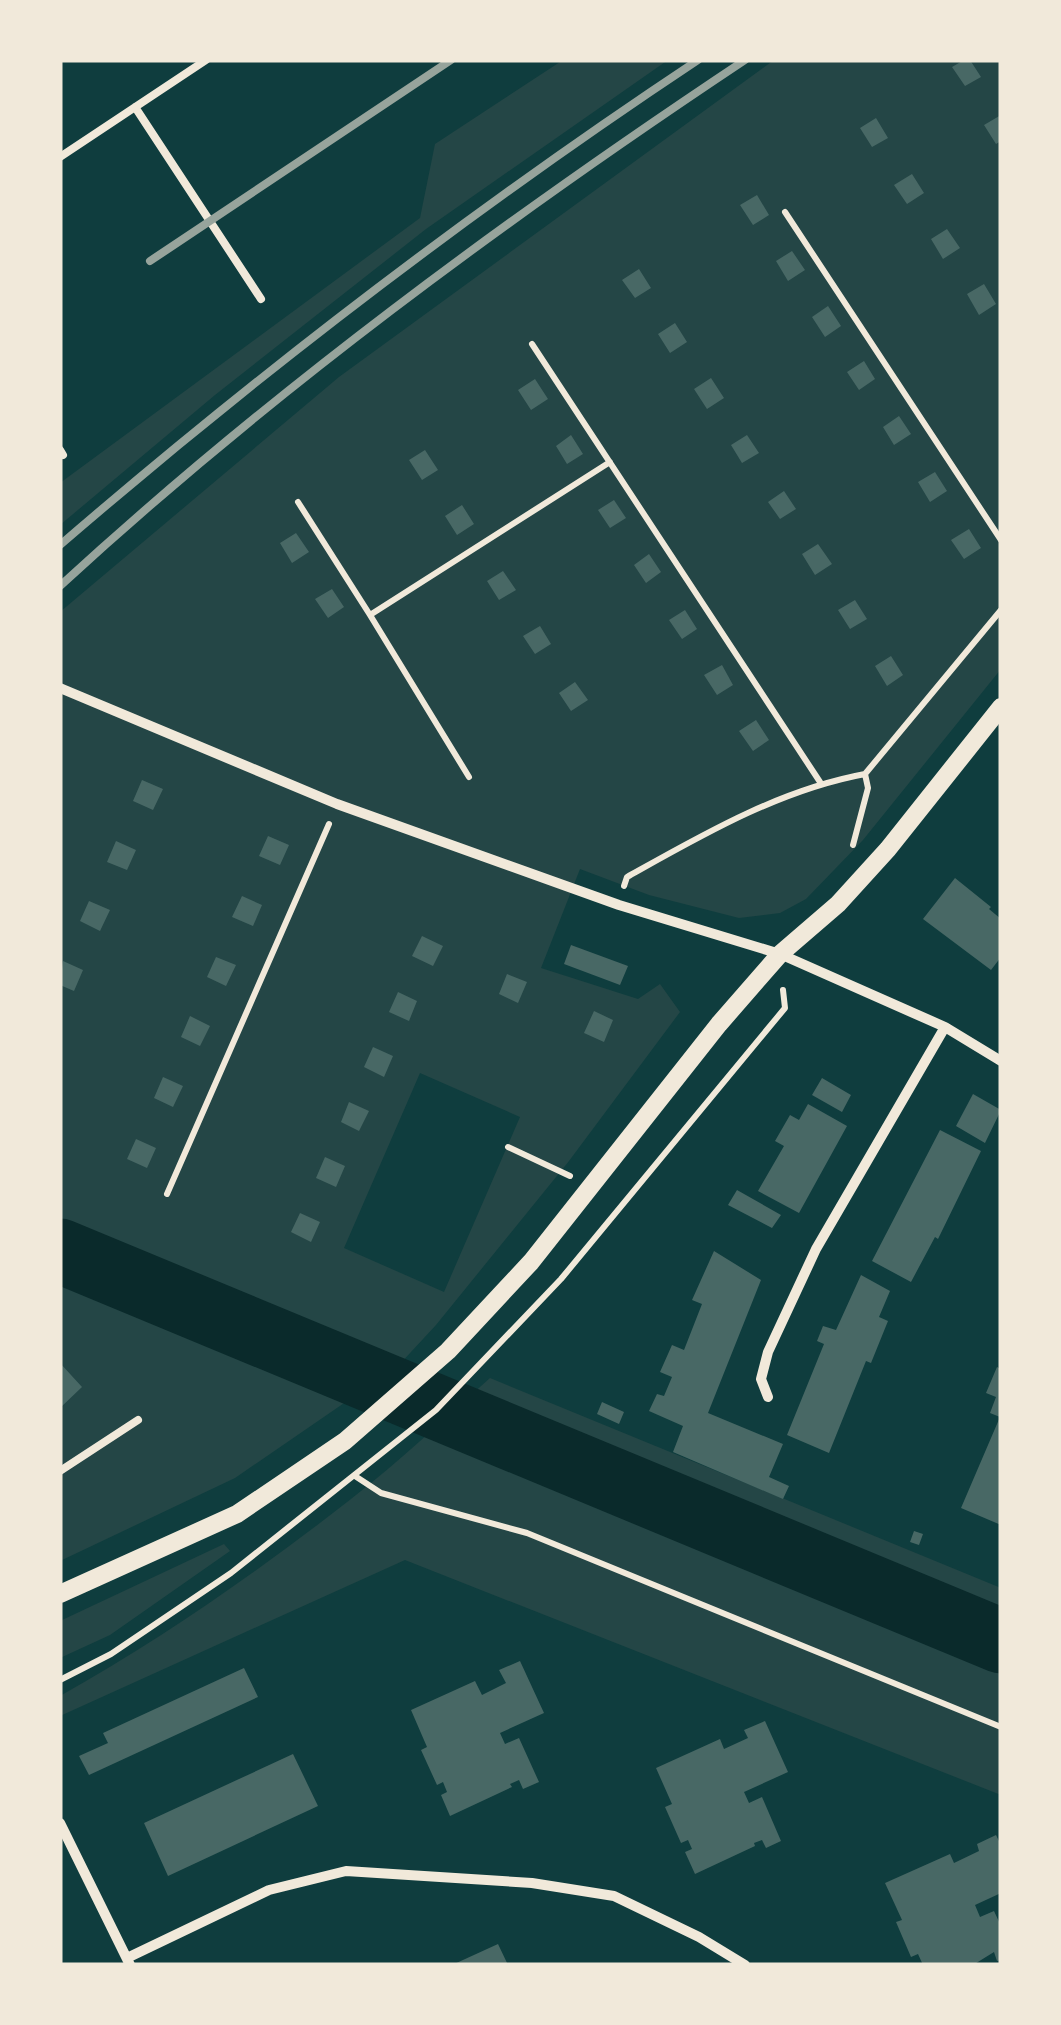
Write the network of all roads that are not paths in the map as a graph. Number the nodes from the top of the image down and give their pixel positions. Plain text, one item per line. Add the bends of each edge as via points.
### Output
1 (206, 60) edge
2 (135, 107) junction
3 (60, 157) edge
4 (260, 299) dead end
5 (60, 688) edge
6 (1001, 707) edge
7 (780, 954) junction
8 (944, 1027) junction
9 (1001, 1061) edge
10 (768, 1397) dead end
11 (138, 1420) dead end
12 (60, 1471) edge
13 (60, 1594) edge
14 (60, 1824) edge
15 (128, 1962) edge
16 (746, 1965) edge

1 - 2 lane
2 - 3 lane
2 - 4 lane
5 - 7 street via 338,804 618,905
6 - 7 street via 888,850
7 - 8 street
7 - 13 street via 531,1262 448,1351 345,1442 236,1514
8 - 9 street
8 - 10 street via 808,1266 768,1352 761,1379
11 - 12 lane
14 - 15 street
15 - 16 street via 269,1890 346,1871 532,1883 614,1896

